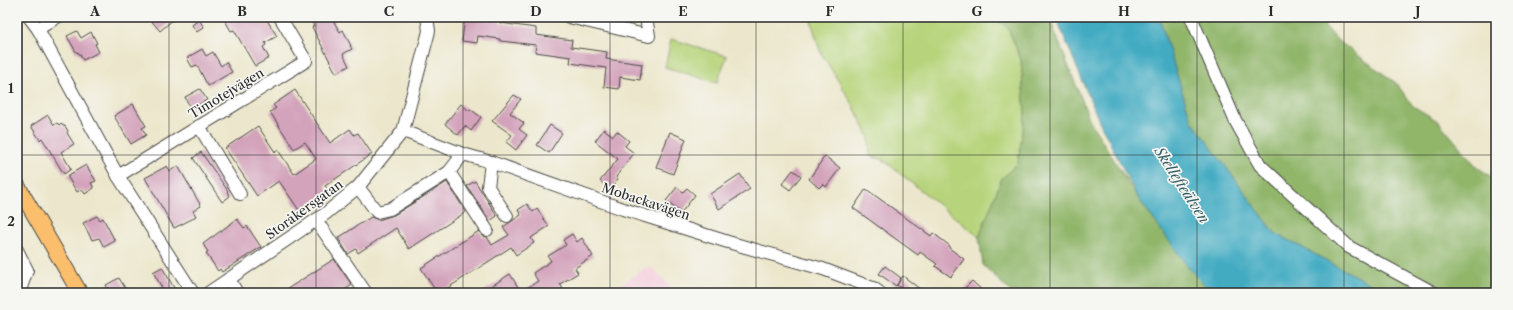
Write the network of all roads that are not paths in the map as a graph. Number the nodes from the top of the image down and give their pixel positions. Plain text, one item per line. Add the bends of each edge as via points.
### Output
1 (29, 17) edge
2 (57, 17) edge
3 (280, 17) edge
4 (427, 17) edge
5 (569, 17) edge
6 (646, 17) edge
7 (1190, 17) edge
8 (38, 29) junction
9 (199, 126) junction
10 (403, 131) junction
11 (463, 154) junction
12 (490, 162) junction
13 (449, 172) junction
14 (118, 176) junction
15 (17, 185) edge
16 (358, 187) junction
17 (240, 194) dead end
18 (508, 216) dead end
19 (316, 220) junction
20 (487, 230) dead end
21 (17, 250) edge
22 (229, 279) junction
23 (874, 291) edge
24 (19, 293) edge
25 (80, 293) edge
26 (192, 293) edge
27 (208, 293) edge
28 (237, 293) edge
29 (366, 293) edge
30 (1434, 293) edge

1 - 8 street
2 - 8 street
3 - 9 street, Timotejvägen via 306,61
4 - 10 street, Storåkersgatan via 429,31
5 - 6 street via 649,36
7 - 30 street via 1236,120 1260,165 1349,247
8 - 14 street
9 - 14 street, Timotejvägen
9 - 17 street
10 - 11 street, Mobackavägen
10 - 16 street, Storåkersgatan
11 - 12 street, Mobackavägen
11 - 13 street
12 - 18 street via 488,187
12 - 23 street, Mobackavägen via 623,209 823,269
13 - 16 street via 390,209 377,212
13 - 20 street
14 - 26 street
15 - 25 main road
16 - 19 street, Storåkersgatan
19 - 22 street, Storåkersgatan
19 - 29 street
21 - 24 street via 27,270
22 - 27 street, Storåkersgatan
22 - 28 street

